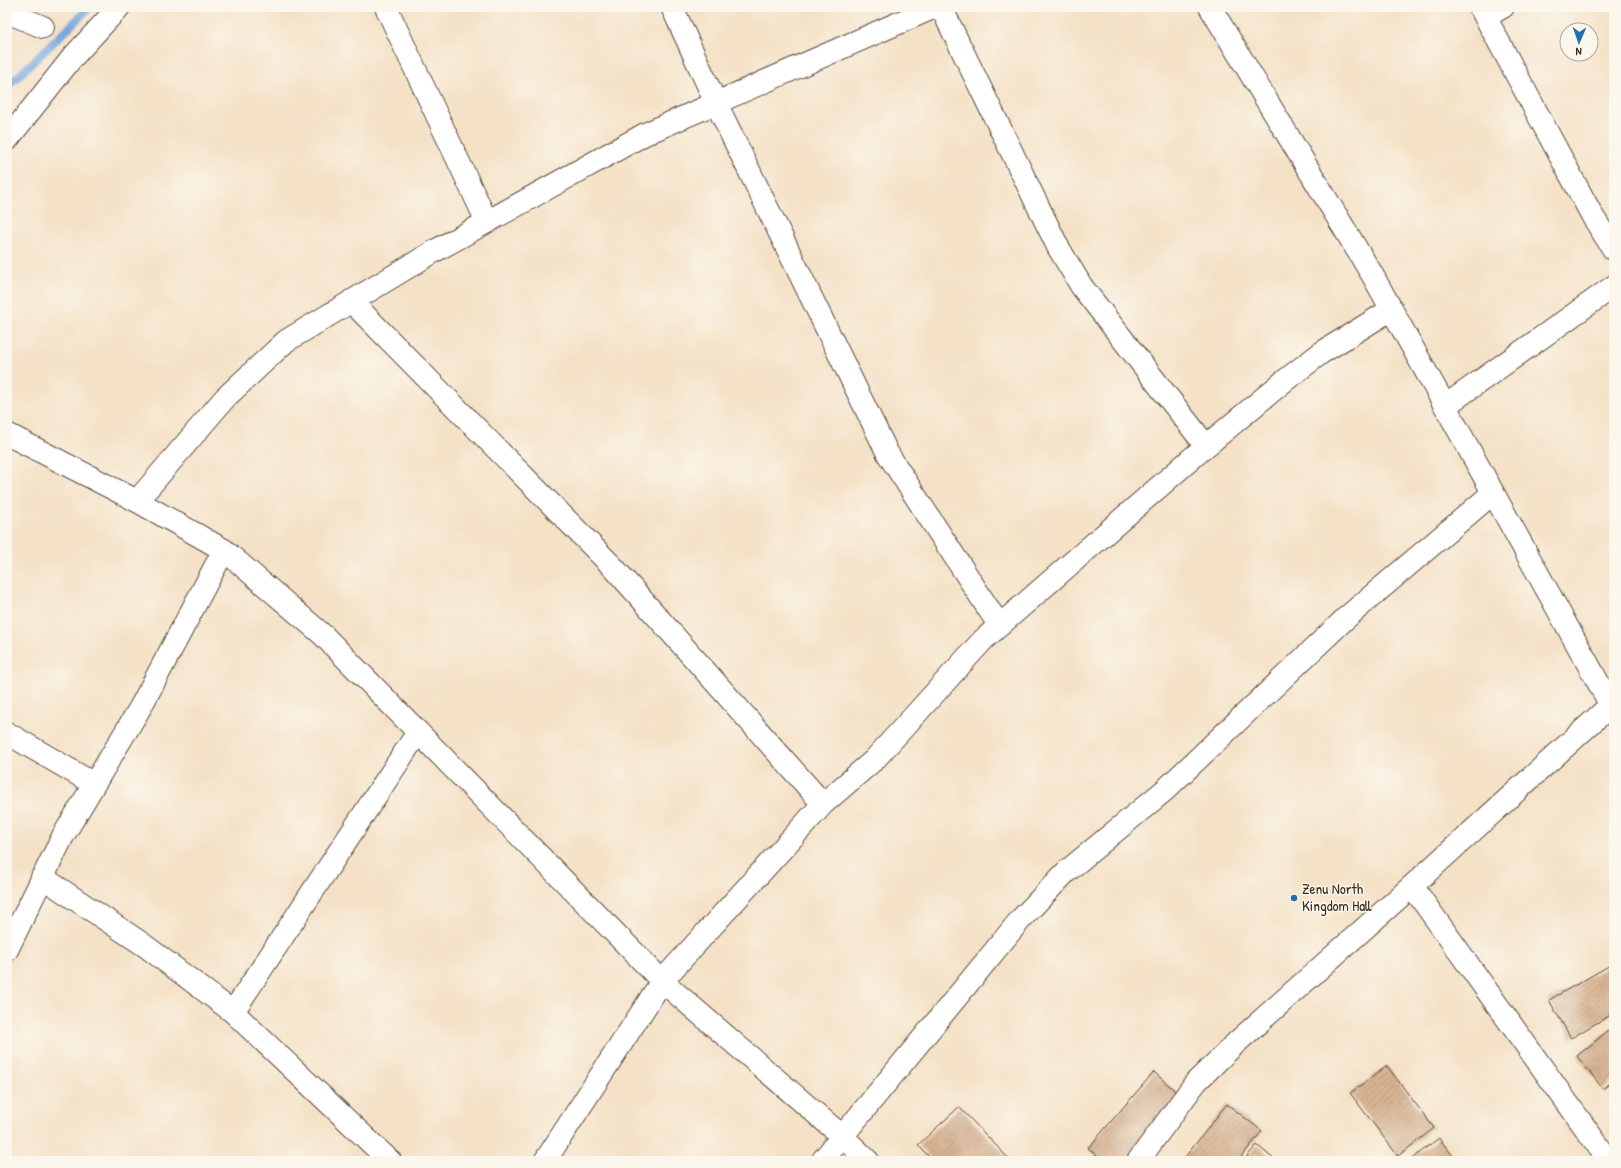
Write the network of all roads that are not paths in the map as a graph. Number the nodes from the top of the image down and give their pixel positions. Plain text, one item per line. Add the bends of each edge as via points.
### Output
1 (119, 7) edge
2 (386, 7) edge
3 (672, 7) edge
4 (934, 7) edge
5 (941, 7) edge
6 (1210, 7) edge
7 (1489, 10) edge
8 (7, 12) edge
9 (43, 27) dead end
10 (716, 103) junction
11 (7, 140) edge
12 (487, 222) junction
13 (1611, 238) edge
14 (1614, 286) edge
15 (351, 301) junction
16 (1392, 309) junction
17 (1446, 406) junction
18 (7, 434) edge
19 (1206, 446) junction
20 (1493, 493) junction
21 (137, 501) junction
22 (224, 550) junction
23 (999, 625) junction
24 (1612, 708) edge
25 (418, 732) junction
26 (7, 733) edge
27 (94, 784) junction
28 (823, 804) junction
29 (42, 877) junction
30 (1412, 886) junction
31 (7, 950) edge
32 (662, 980) junction
33 (233, 1012) junction
34 (842, 1136) junction
35 (390, 1161) edge
36 (545, 1161) edge
37 (822, 1161) edge
38 (868, 1161) edge
39 (1138, 1161) edge
40 (1609, 1161) edge

1 - 11 street via 72,58
2 - 12 street
3 - 10 street
4 - 10 street
5 - 19 street via 1058,247 1082,287
6 - 16 street
7 - 13 street via 1593,217
8 - 9 street
10 - 12 street via 645,134
10 - 23 street via 888,454
12 - 15 street
14 - 17 street
15 - 21 street via 286,341 225,398
15 - 28 street via 614,568
16 - 17 street
16 - 19 street via 1321,353
17 - 20 street
18 - 21 street
19 - 23 street
20 - 24 street
20 - 34 street via 1346,618 1164,790 1066,872 1020,920
21 - 22 street
22 - 25 street via 323,635
22 - 27 street via 140,708
23 - 28 street via 874,760
24 - 30 street
25 - 32 street
25 - 33 street
26 - 27 street
27 - 29 street
28 - 32 street
29 - 31 street
29 - 33 street via 144,945
30 - 39 street via 1237,1042 1196,1082
30 - 40 street
32 - 34 street
32 - 36 street
33 - 35 street
34 - 37 street
34 - 38 street

